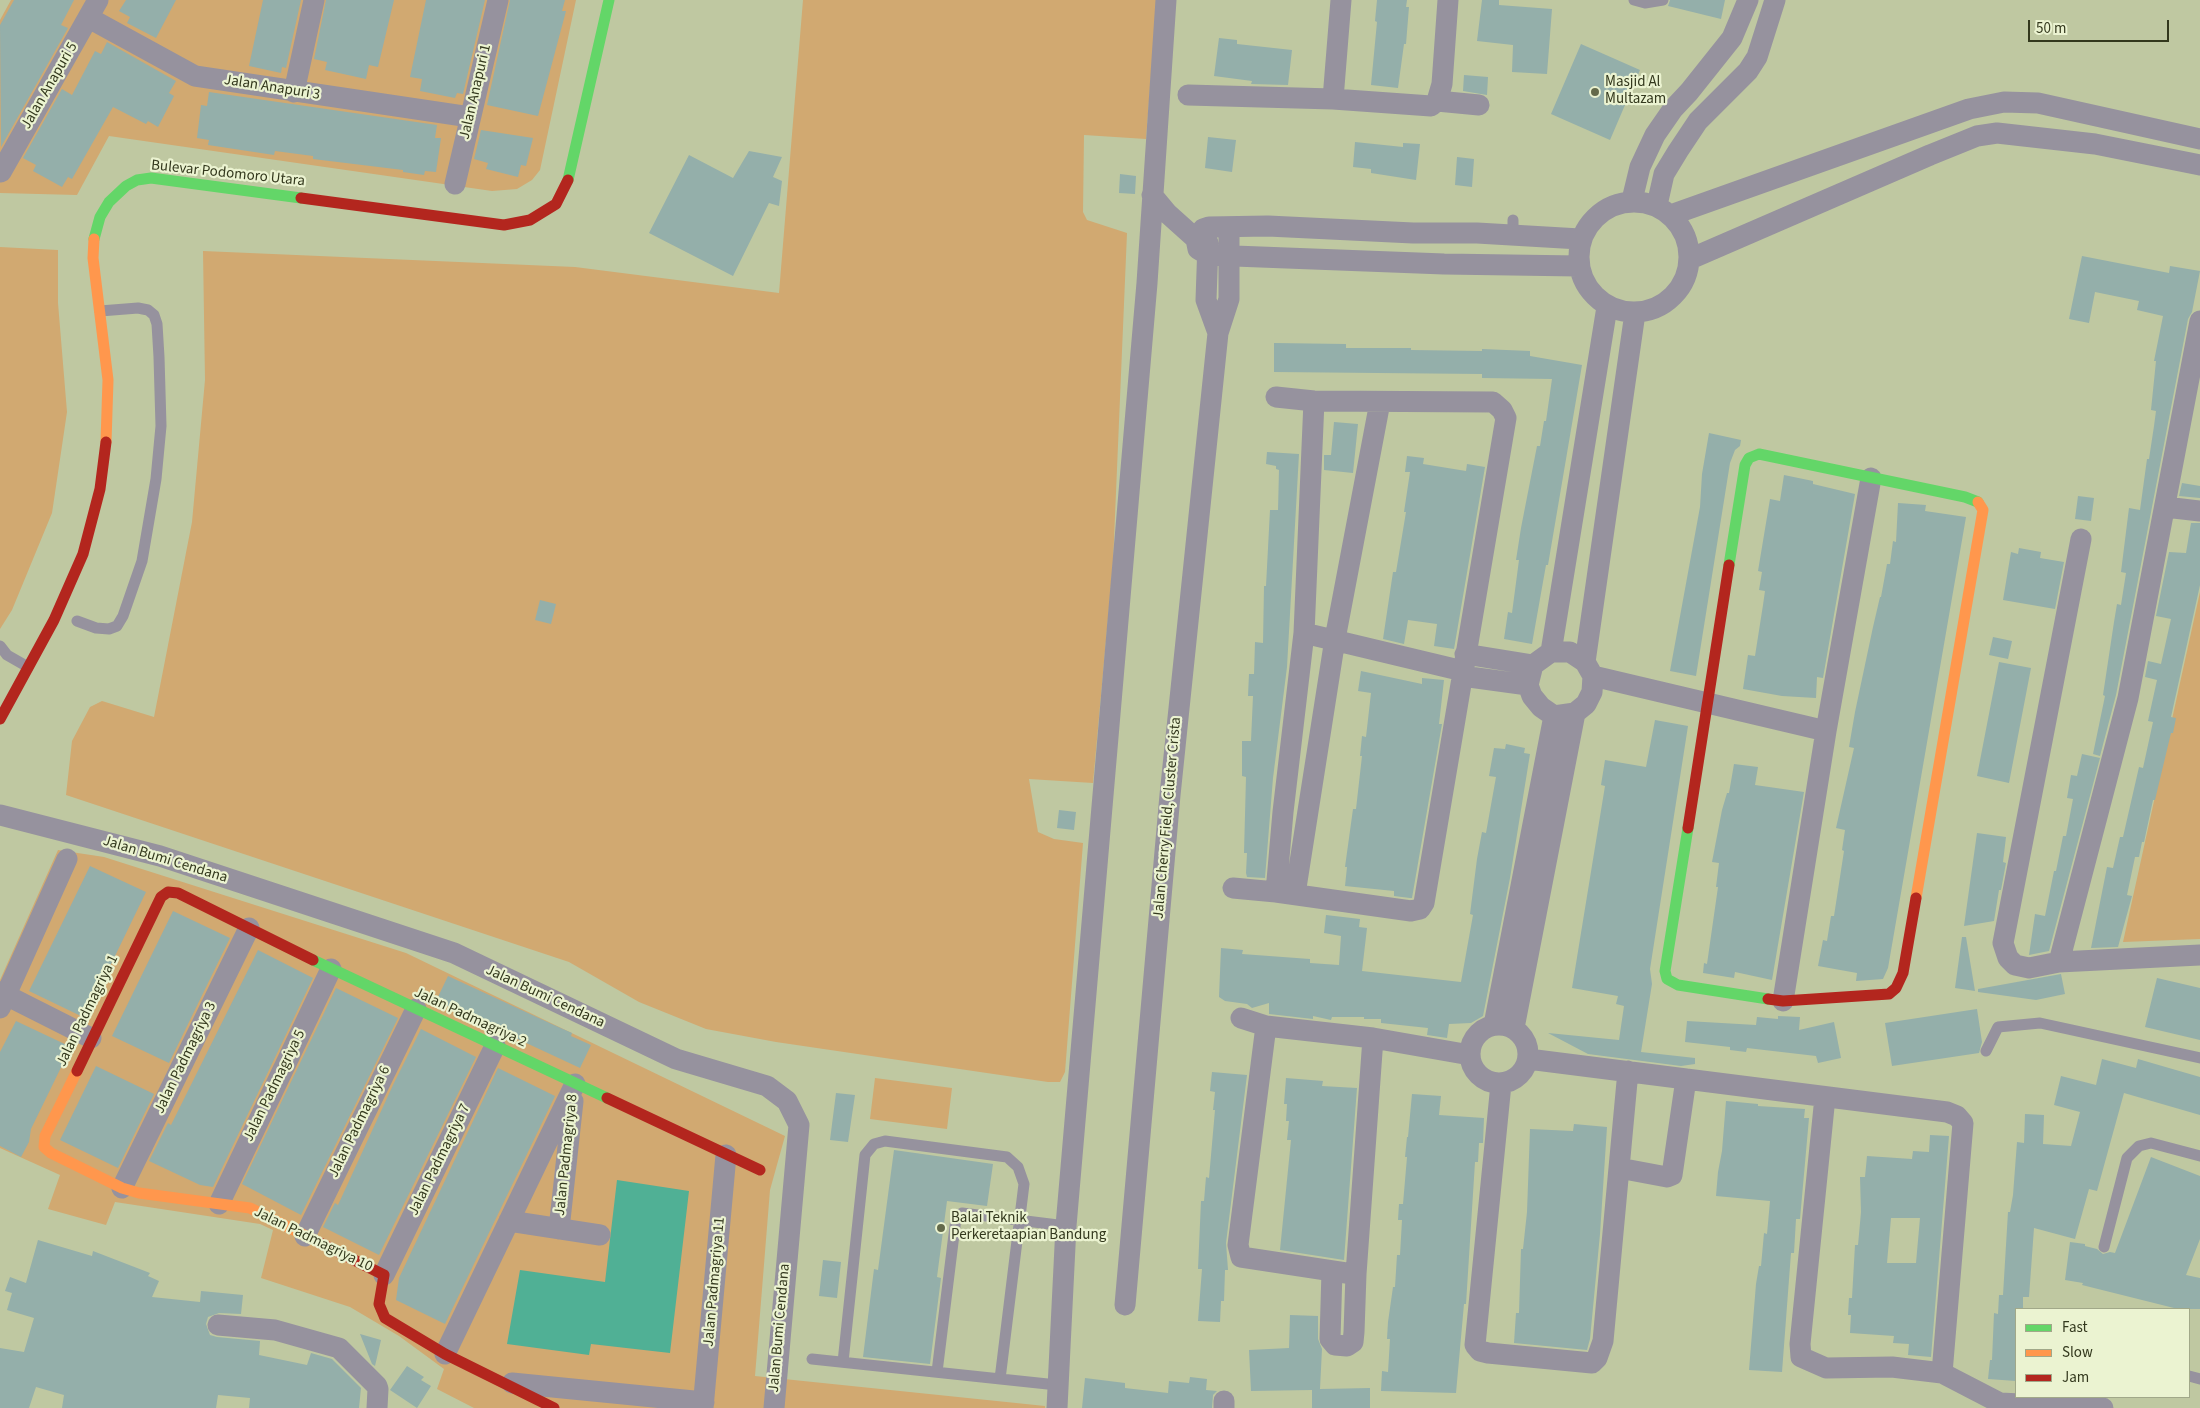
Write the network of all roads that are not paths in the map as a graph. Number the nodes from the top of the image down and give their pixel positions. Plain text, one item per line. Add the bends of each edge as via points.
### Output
1 (314, 0) edge
2 (498, 0) edge
3 (610, 0) edge
4 (1166, 0) edge
5 (1341, 0) edge
6 (1448, 0) edge
7 (1634, 0) edge
8 (1663, 0) edge
9 (1748, 0) edge
10 (1775, 0) edge
11 (94, 9) edge
12 (1722, 51) junction
13 (1748, 71) junction
14 (294, 92) junction
15 (1188, 96) dead end
16 (1333, 100) junction
17 (1438, 101) junction
18 (1479, 105) dead end
19 (470, 117) junction
20 (2102, 118) junction
21 (2200, 139) edge
22 (2094, 144) junction
23 (2200, 165) edge
24 (1, 172) edge
25 (455, 184) dead end
26 (1152, 195) junction
27 (1632, 200) junction
28 (1664, 210) junction
29 (1580, 239) junction
30 (1214, 241) junction
31 (1690, 259) junction
32 (1578, 266) junction
33 (1607, 306) junction
34 (100, 311) junction
35 (1635, 313) junction
36 (2200, 321) edge
37 (1597, 366) junction
38 (1627, 370) junction
39 (1276, 397) dead end
40 (1314, 401) junction
41 (1380, 402) junction
42 (1871, 478) junction
43 (2165, 507) junction
44 (2200, 511) edge
45 (2081, 539) dead end
46 (77, 621) dead end
47 (1304, 633) junction
48 (1335, 639) junction
49 (0, 646) edge
50 (1551, 652) junction
51 (4, 656) edge
52 (1533, 665) junction
53 (28, 667) junction
54 (1463, 667) junction
55 (1589, 669) junction
56 (1528, 685) junction
57 (1708, 704) junction
58 (1576, 713) junction
59 (1554, 716) junction
60 (0, 719) edge
61 (1826, 731) junction
62 (0, 814) edge
63 (67, 859) dead end
64 (1233, 888) dead end
65 (168, 892) joint
66 (1286, 893) junction
67 (249, 928) junction
68 (2200, 955) edge
69 (2059, 962) junction
70 (331, 969) junction
71 (2, 998) edge
72 (1782, 1001) junction
73 (416, 1009) junction
74 (1241, 1018) dead end
75 (1266, 1026) junction
76 (1504, 1026) junction
77 (91, 1038) junction
78 (1374, 1038) junction
79 (495, 1046) junction
80 (1986, 1051) dead end
81 (1470, 1055) junction
82 (2200, 1058) edge
83 (1528, 1059) junction
84 (1628, 1071) junction
85 (1686, 1079) junction
86 (575, 1084) junction
87 (1501, 1084) junction
88 (1825, 1097) junction
89 (44, 1147) joint
90 (726, 1155) junction
91 (2200, 1156) edge
92 (1619, 1168) junction
93 (760, 1170) dead end
94 (122, 1188) junction
95 (219, 1204) junction
96 (509, 1221) junction
97 (1020, 1221) junction
98 (1066, 1226) junction
99 (559, 1229) junction
100 (600, 1235) dead end
101 (305, 1236) junction
102 (2104, 1247) dead end
103 (1332, 1271) junction
104 (1356, 1274) junction
105 (384, 1275) junction
106 (1125, 1305) dead end
107 (218, 1325) dead end
108 (445, 1354) junction
109 (812, 1359) dead end
110 (843, 1362) junction
111 (936, 1372) junction
112 (1942, 1373) junction
113 (1000, 1379) junction
114 (502, 1382) junction
115 (1057, 1385) junction
116 (703, 1405) edge
117 (2000, 1406) edge
118 (377, 1408) edge
119 (554, 1408) edge
120 (774, 1408) edge
121 (1056, 1408) edge
122 (2103, 1408) edge

1 - 14 street
2 - 19 street, Jalan Anapuri 1
3 - 34 street, Bulevar Podomoro Utara via 567,184 556,204 543,213 517,224 504,225 151,178 137,180 109,202 94,237 93,258
4 - 26 street
5 - 16 street
6 - 17 street
7 - 8 lane via 1645,3
9 - 12 street via 1732,38
10 - 13 street via 1761,47
11 - 14 street, Jalan Anapuri 3 via 162,60 195,76
11 - 24 street, Jalan Anapuri 5
12 - 13 street
12 - 27 street via 1655,135 1640,167
13 - 28 street via 1698,121 1664,174
14 - 19 street, Jalan Anapuri 3
15 - 16 street
16 - 17 street via 1431,106
17 - 18 street
19 - 25 street, Jalan Anapuri 1
20 - 21 street
20 - 22 street
20 - 28 street via 2038,103 2004,102 1969,109
22 - 23 street
22 - 31 street via 1997,133 1977,136
26 - 30 street via 1167,212
26 - 98 street
27 - 28 street
27 - 29 street via 1600,211
28 - 31 street via 1685,235
29 - 30 street via 1513,228 1477,233
29 - 32 street
30 - 32 street via 1444,264
30 - 106 street, Jalan Cherry Field, Cluster Crista via 1228,299 1218,333 1170,795
31 - 35 street via 1685,280 1673,297 1655,309
32 - 33 street via 1588,290
33 - 35 street
33 - 37 street
34 - 46 lane via 138,308 154,315 160,357 161,426 142,561 123,616 116,626 109,629
34 - 53 street, Bulevar Podomoro Utara via 108,380 107,432 100,489 83,554 54,620
35 - 38 street
36 - 43 street
37 - 38 street
37 - 50 street
38 - 55 street
39 - 40 street
40 - 41 street
40 - 47 street
41 - 48 street
41 - 54 street via 1494,402 1506,418
42 - 57 street via 1759,454 1749,458 1744,465
42 - 61 street
42 - 72 street via 1965,497 1978,501 1983,510 1903,973 1889,994
43 - 44 street
43 - 69 street via 2128,698
45 - 69 street via 2003,943 2008,958 2015,966 2029,968
47 - 48 street
47 - 66 street via 1284,803
48 - 54 street
48 - 66 street
49 - 51 lane
50 - 52 street
50 - 55 street via 1570,652
51 - 53 lane
52 - 54 street
52 - 56 street
53 - 60 street, Bulevar Podomoro Utara
54 - 56 street
54 - 66 street via 1424,903 1420,909 1411,911
55 - 57 street
55 - 58 street via 1592,692
56 - 59 street via 1541,708
57 - 61 street
57 - 72 street via 1665,971 1667,979 1678,985
58 - 59 street
58 - 76 street
59 - 76 street
61 - 72 street
62 - 120 street, Jalan Bumi Cendana via 160,856 454,953 676,1059 767,1086 787,1101 799,1125
63 - 71 street
64 - 66 street
65 - 67 street, Jalan Padmagriya 2 via 178,893
65 - 77 street, Jalan Padmagriya 1 via 161,897
67 - 70 street, Jalan Padmagriya 2
67 - 94 street, Jalan Padmagriya 3
68 - 69 street
70 - 73 street, Jalan Padmagriya 2
70 - 95 street, Jalan Padmagriya 5
71 - 77 street
73 - 79 street, Jalan Padmagriya 2
73 - 101 street, Jalan Padmagriya 6
74 - 75 street
75 - 78 street
75 - 103 street via 1238,1245 1241,1256
76 - 81 street via 1484,1028 1471,1044
76 - 83 street via 1523,1036 1528,1047
77 - 89 street, Jalan Padmagriya 1 via 45,1136
78 - 81 street
78 - 104 street
79 - 86 street, Jalan Padmagriya 2
79 - 105 street, Jalan Padmagriya 7
80 - 82 lane via 1998,1027 2040,1023
81 - 87 street via 1480,1076
83 - 84 street
83 - 87 street via 1519,1076
84 - 85 street
84 - 92 street
85 - 88 street
85 - 92 street via 1672,1175 1667,1177
86 - 90 street, Jalan Padmagriya 2
86 - 96 street, Jalan Padmagriya 8
86 - 99 street, Jalan Padmagriya 8
87 - 92 street via 1475,1345 1480,1351 1592,1363 1597,1358 1603,1341
88 - 112 street via 1947,1112 1963,1123
88 - 112 street via 1801,1358 1826,1368 1892,1367
89 - 94 street, Jalan Padmagriya 10 via 51,1154
90 - 93 street, Jalan Padmagriya 2
90 - 116 street, Jalan Padmagriya 11
91 - 102 lane via 2151,1143 2139,1146 2127,1158
94 - 95 street, Jalan Padmagriya 10
95 - 101 street, Jalan Padmagriya 10 via 250,1208
96 - 99 street, Jalan Padmagriya 8
96 - 108 street, Jalan Padmagriya 8
97 - 98 lane
97 - 110 lane via 1024,1184 1018,1167 1007,1157 885,1141 874,1144 865,1155
97 - 111 lane via 962,1214 956,1218
97 - 113 lane
98 - 115 street
99 - 100 street, Jalan Padmagriya 8
101 - 105 street, Jalan Padmagriya 10
103 - 104 street
103 - 104 street via 1330,1339 1335,1345 1347,1346 1353,1342
105 - 108 street, Jalan Padmagriya 10 via 379,1304 386,1318
107 - 118 street via 276,1330 339,1348 377,1386
108 - 114 street, Jalan Padmagriya 10
109 - 110 lane
110 - 111 lane
111 - 113 lane
112 - 117 street
113 - 115 lane
114 - 116 street, Jalan Padmagriya 10
114 - 119 street, Jalan Padmagriya 10
115 - 121 street
117 - 122 street

